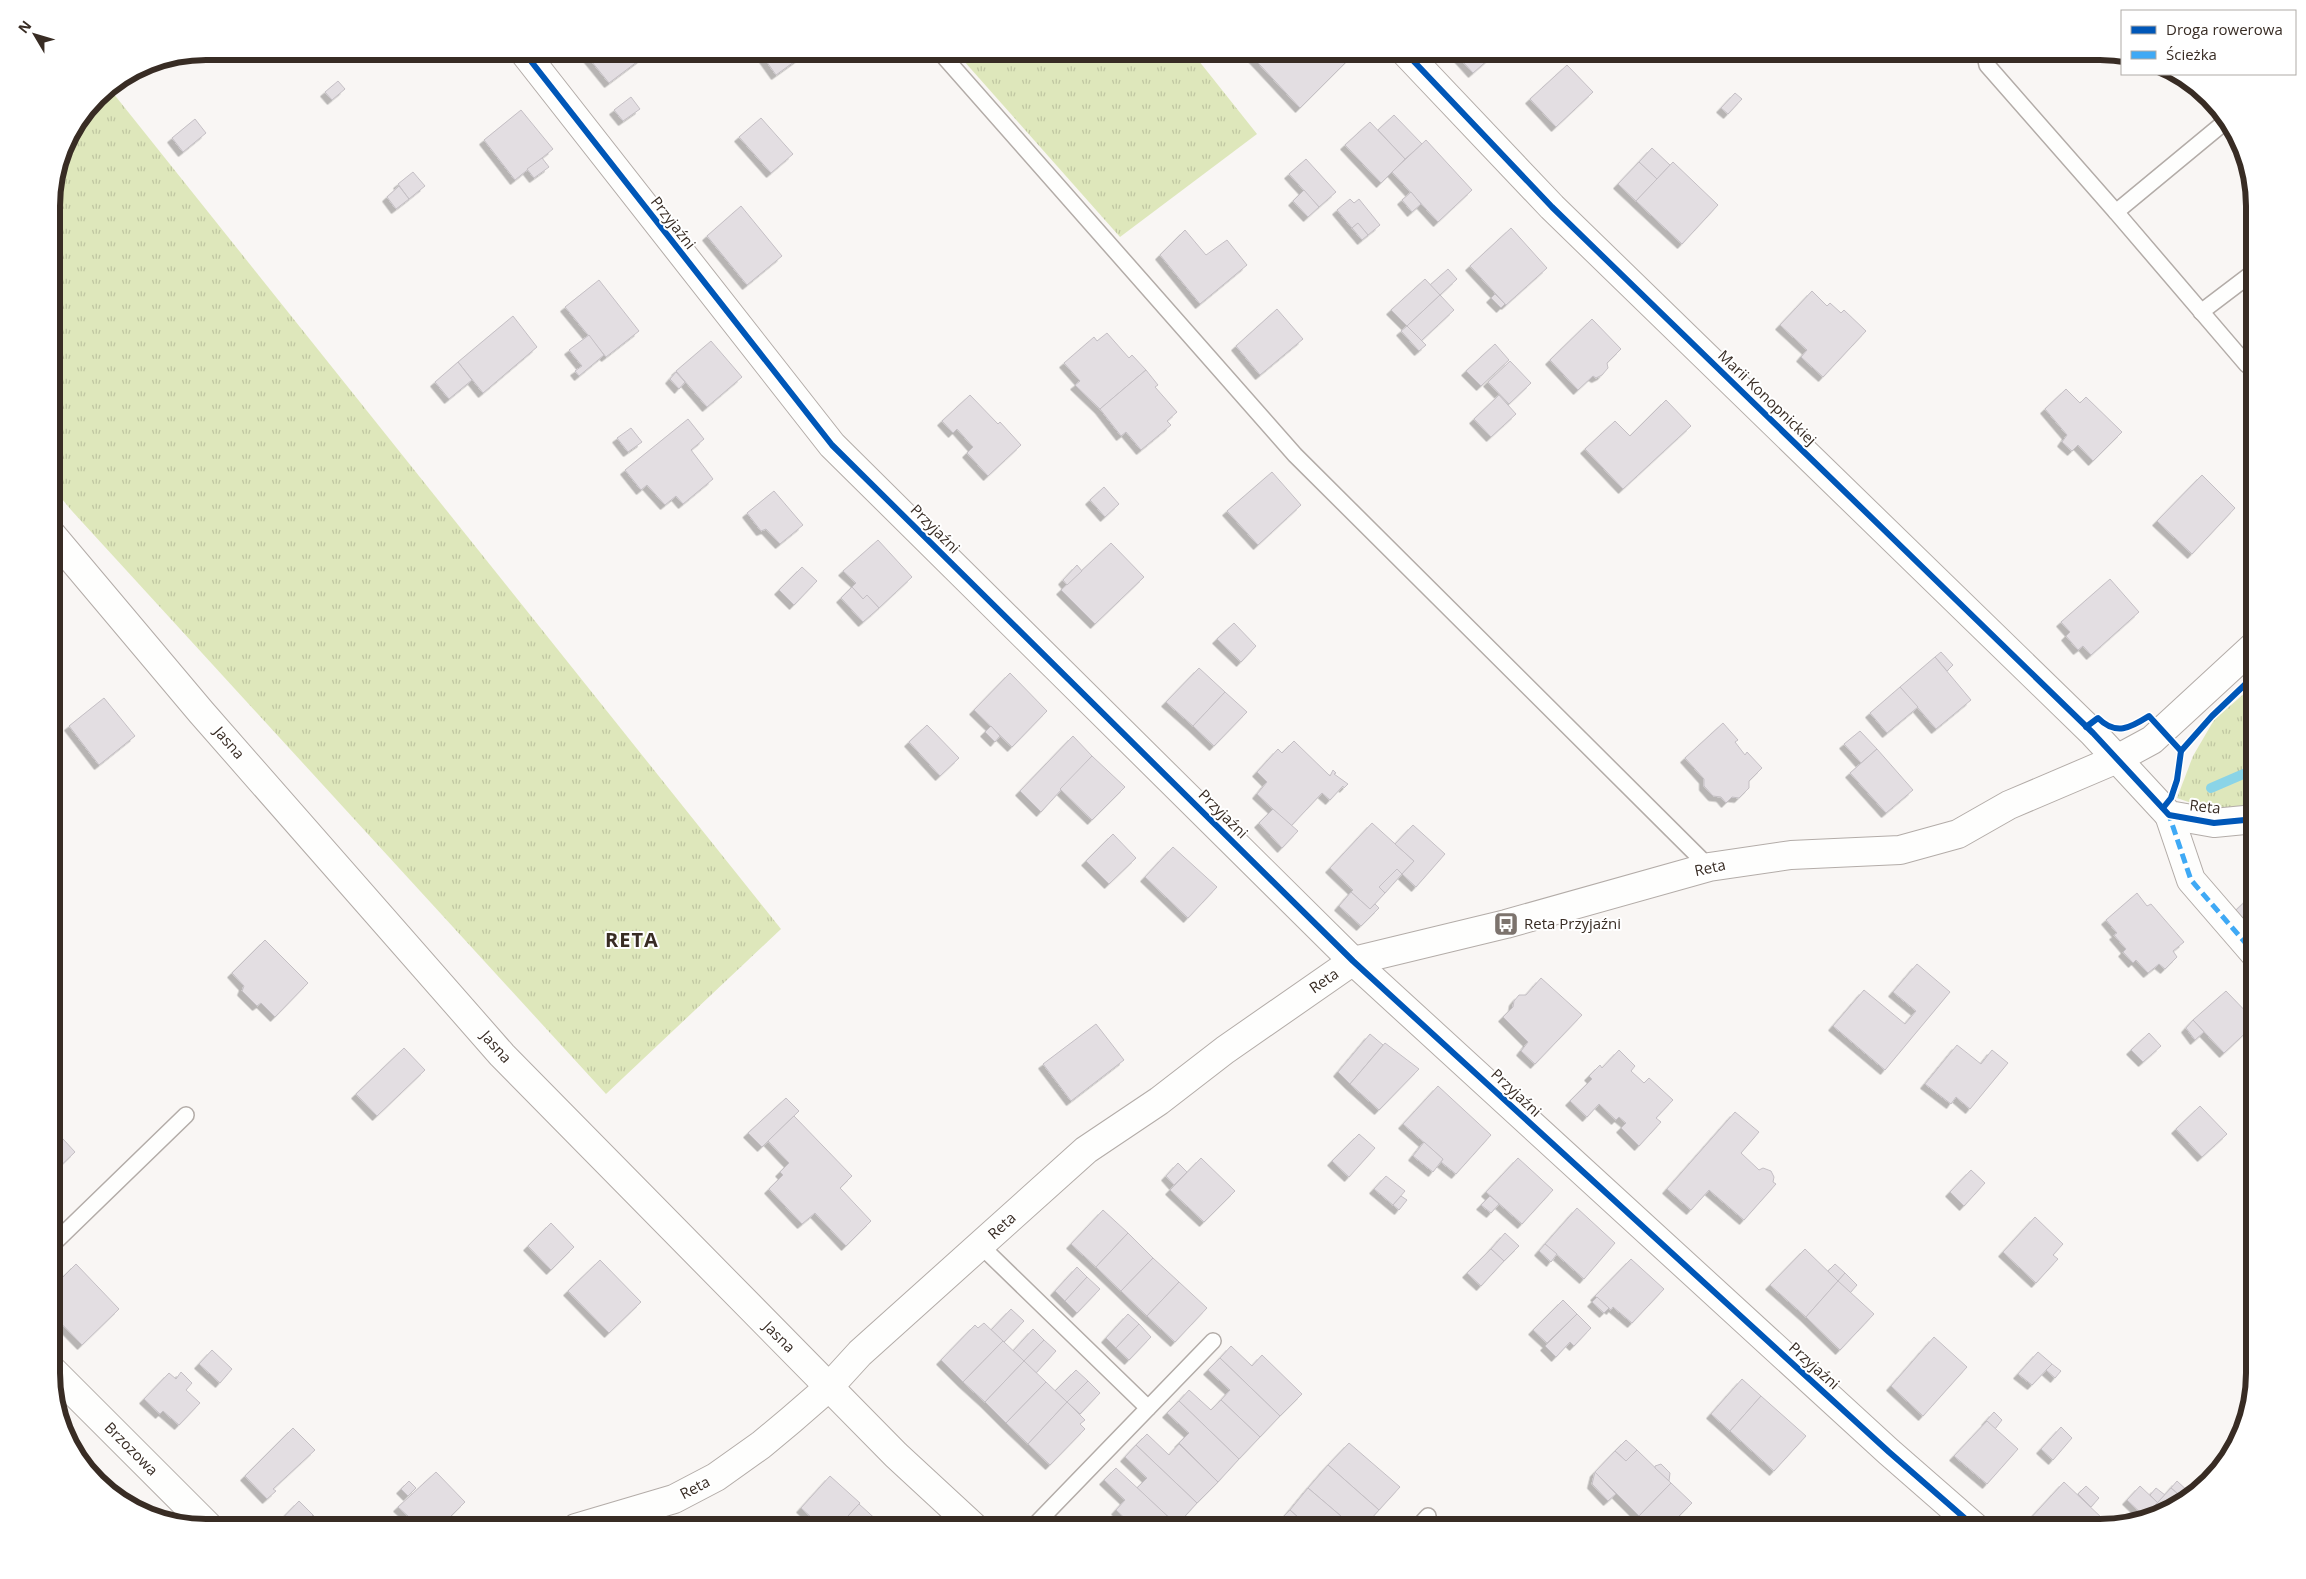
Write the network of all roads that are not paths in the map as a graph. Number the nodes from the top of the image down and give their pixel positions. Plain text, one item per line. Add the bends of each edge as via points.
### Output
1 (530, 60) edge
2 (947, 60) edge
3 (1413, 60) edge
4 (1986, 60) edge
5 (2221, 124) edge
6 (2116, 212) junction
7 (2246, 278) edge
8 (2201, 312) junction
9 (2246, 364) edge
10 (60, 545) edge
11 (2246, 653) edge
12 (2117, 758) junction
13 (2169, 815) junction
14 (2246, 820) edge
15 (1709, 867) junction
16 (2246, 944) edge
17 (1353, 960) junction
18 (186, 1115) dead end
19 (60, 1237) edge
20 (980, 1245) junction
21 (1213, 1341) dead end
22 (60, 1378) edge
23 (828, 1387) junction
24 (1148, 1408) junction
25 (1428, 1516) dead end
26 (201, 1519) edge
27 (606, 1519) edge
28 (965, 1519) edge
29 (1041, 1519) edge
30 (1425, 1519) edge
31 (1966, 1519) edge

1 - 17 street, Przyjaźni via 832,445
2 - 15 lane via 1295,455
3 - 12 street, Marii Konopnickiej via 1552,207
4 - 6 lane
5 - 6 lane
6 - 8 lane
7 - 8 lane
8 - 9 lane
10 - 23 street, Jasna via 201,712 502,1055
11 - 12 street via 2152,740
12 - 13 street, Reta
12 - 15 street, Reta via 2009,804 1958,834 1900,850 1791,855
13 - 14 street, Reta via 2214,823
13 - 16 street via 2191,880
15 - 17 street, Reta via 1506,924
17 - 20 street, Reta via 1086,1150
17 - 31 street, Przyjaźni
18 - 19 lane
20 - 23 street, Reta via 860,1353
20 - 24 lane
21 - 24 lane
22 - 26 street, Brzozowa
23 - 27 street, Reta via 761,1446 716,1476 674,1499
23 - 28 street, Jasna
24 - 29 lane
25 - 30 lane

